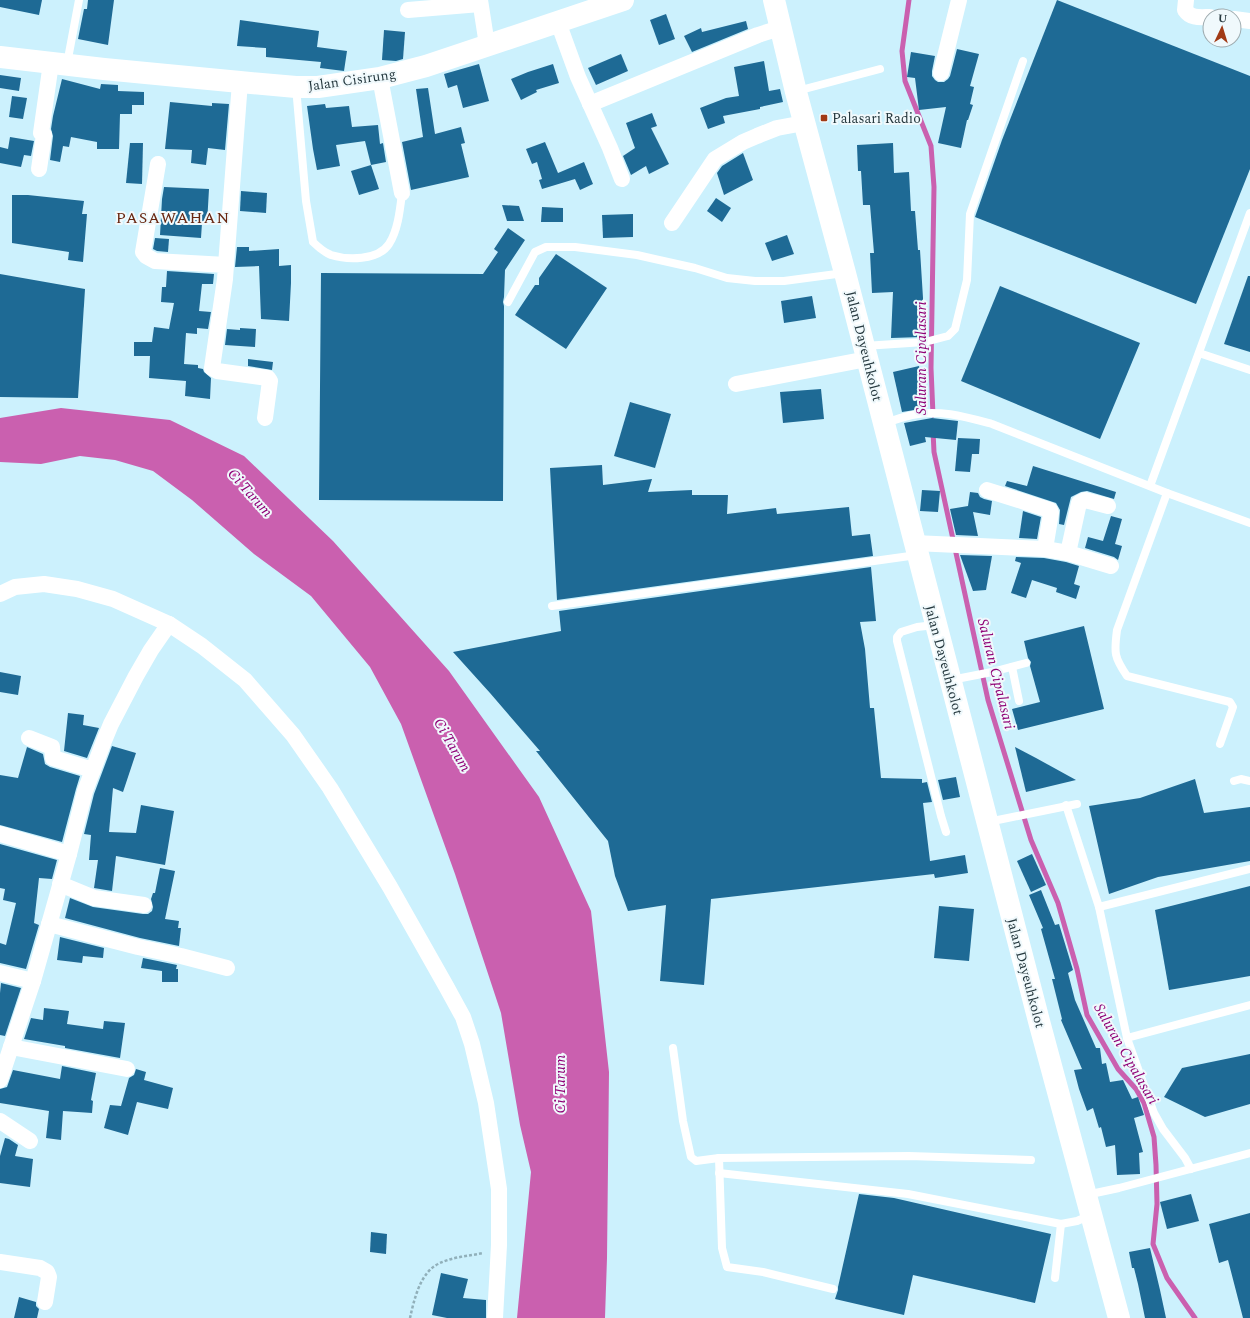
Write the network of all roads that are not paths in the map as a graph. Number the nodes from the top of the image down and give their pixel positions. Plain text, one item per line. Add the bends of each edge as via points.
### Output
1 (79, 0) edge
2 (623, 0) edge
3 (774, 0) edge
4 (959, 0) edge
5 (1186, 0) edge
6 (480, 2) edge
7 (408, 10) dead end
8 (1202, 17) edge
9 (558, 22) junction
10 (780, 28) junction
11 (486, 45) junction
12 (0, 57) edge
13 (1023, 61) dead end
14 (59, 63) junction
15 (880, 69) dead end
16 (941, 73) dead end
17 (380, 78) junction
18 (240, 82) junction
19 (296, 87) junction
20 (796, 92) junction
21 (590, 104) junction
22 (804, 123) junction
23 (158, 164) dead end
24 (39, 169) dead end
25 (622, 179) dead end
26 (402, 193) joint
27 (1250, 213) edge
28 (672, 223) dead end
29 (226, 265) junction
30 (845, 273) junction
31 (508, 302) dead end
32 (865, 353) junction
33 (1199, 353) junction
34 (1250, 370) edge
35 (736, 384) dead end
36 (265, 418) dead end
37 (883, 424) junction
38 (1150, 486) junction
39 (987, 490) dead end
40 (1167, 493) junction
41 (1108, 506) dead end
42 (1250, 523) edge
43 (916, 549) junction
44 (1045, 549) junction
45 (1068, 553) junction
46 (1111, 566) dead end
47 (0, 594) edge
48 (552, 606) dead end
49 (169, 624) junction
50 (935, 625) junction
51 (1026, 663) dead end
52 (1012, 667) junction
53 (960, 678) junction
54 (1019, 701) dead end
55 (29, 738) dead end
56 (1220, 744) dead end
57 (93, 770) junction
58 (1234, 781) dead end
59 (1250, 781) edge
60 (1078, 804) dead end
61 (1066, 805) junction
62 (995, 821) junction
63 (946, 832) dead end
64 (0, 834) edge
65 (69, 854) junction
66 (1250, 869) edge
67 (60, 884) junction
68 (144, 905) dead end
69 (1099, 907) junction
70 (49, 924) junction
71 (227, 968) dead end
72 (0, 973) edge
73 (33, 981) junction
74 (1250, 1005) edge
75 (1127, 1038) junction
76 (11, 1047) junction
77 (673, 1048) dead end
78 (127, 1070) dead end
79 (0, 1080) edge
80 (0, 1121) edge
81 (30, 1141) dead end
82 (1250, 1153) edge
83 (719, 1158) junction
84 (1031, 1160) dead end
85 (1191, 1169) junction
86 (719, 1174) junction
87 (1088, 1205) junction
88 (1061, 1224) junction
89 (0, 1262) edge
90 (1055, 1278) dead end
91 (833, 1289) dead end
92 (45, 1302) dead end
93 (495, 1318) edge
94 (1119, 1318) edge

1 - 14 lane
2 - 9 main road, Jalan Cisirung
3 - 10 main road, Jalan Dayeuhkolot
4 - 16 street
5 - 8 street via 1185,10 1189,15
6 - 7 street
6 - 11 street
9 - 11 main road, Jalan Cisirung
9 - 21 street
10 - 20 main road, Jalan Dayeuhkolot
10 - 21 street
11 - 17 main road, Jalan Cisirung via 426,66
12 - 14 main road, Jalan Cisirung
13 - 32 lane via 970,214 966,280 955,329 948,336
14 - 18 main road, Jalan Cisirung
14 - 24 street via 41,133 44,135
15 - 20 lane
17 - 19 main road, Jalan Cisirung via 318,87
17 - 26 street
18 - 19 main road, Jalan Cisirung
18 - 29 street
19 - 26 lane via 313,242 331,254 350,258 379,254 393,235
20 - 22 main road, Jalan Dayeuhkolot
21 - 25 street
22 - 28 street via 777,128 743,142 715,159
22 - 30 main road, Jalan Dayeuhkolot
23 - 29 street via 144,252 146,256 160,262
27 - 33 lane
29 - 36 street via 213,370 268,378 270,381
30 - 31 lane via 784,281 755,281 727,278 637,255 575,247 546,247 535,252
30 - 32 main road, Jalan Dayeuhkolot
32 - 35 street
32 - 37 main road, Jalan Dayeuhkolot
33 - 34 lane
33 - 38 lane
37 - 38 lane via 914,414 938,413 970,418 992,424
37 - 43 main road, Jalan Dayeuhkolot
38 - 40 lane
39 - 44 street via 1050,510
40 - 42 lane
40 - 56 lane via 1117,630 1115,649 1118,661 1127,676 1230,702 1233,707
41 - 45 street via 1085,500 1079,503
43 - 44 street via 947,545
43 - 48 lane
43 - 50 main road, Jalan Dayeuhkolot
44 - 45 street
45 - 46 street
47 - 49 street via 15,587 44,584 77,589 113,599
49 - 57 street via 151,650 111,724
49 - 93 street via 245,680 293,735 346,814 463,1017 486,1103 499,1189
50 - 53 main road, Jalan Dayeuhkolot
50 - 63 lane via 901,632 897,641
51 - 52 lane
52 - 53 lane
52 - 54 lane
53 - 62 main road, Jalan Dayeuhkolot
55 - 57 street via 52,747 53,758
57 - 65 street
58 - 59 lane
60 - 61 lane
61 - 62 lane
61 - 69 lane
62 - 87 main road, Jalan Dayeuhkolot
64 - 65 street
65 - 67 street
66 - 69 lane
67 - 68 street via 94,898
67 - 70 street
69 - 75 lane
70 - 71 street
70 - 73 street
72 - 73 street
73 - 76 street
74 - 75 lane
75 - 85 lane via 1154,1113
76 - 78 street
76 - 79 street
77 - 83 lane via 682,1121 691,1157 696,1161
80 - 81 street
82 - 85 lane
83 - 84 lane via 909,1156
83 - 86 lane
85 - 87 lane via 1149,1180
86 - 88 lane via 908,1194
86 - 91 lane via 722,1248 727,1267 763,1272
87 - 88 lane via 1076,1221
87 - 94 main road, Jalan Dayeuhkolot
88 - 90 lane
89 - 92 street via 40,1268 47,1272 49,1277

